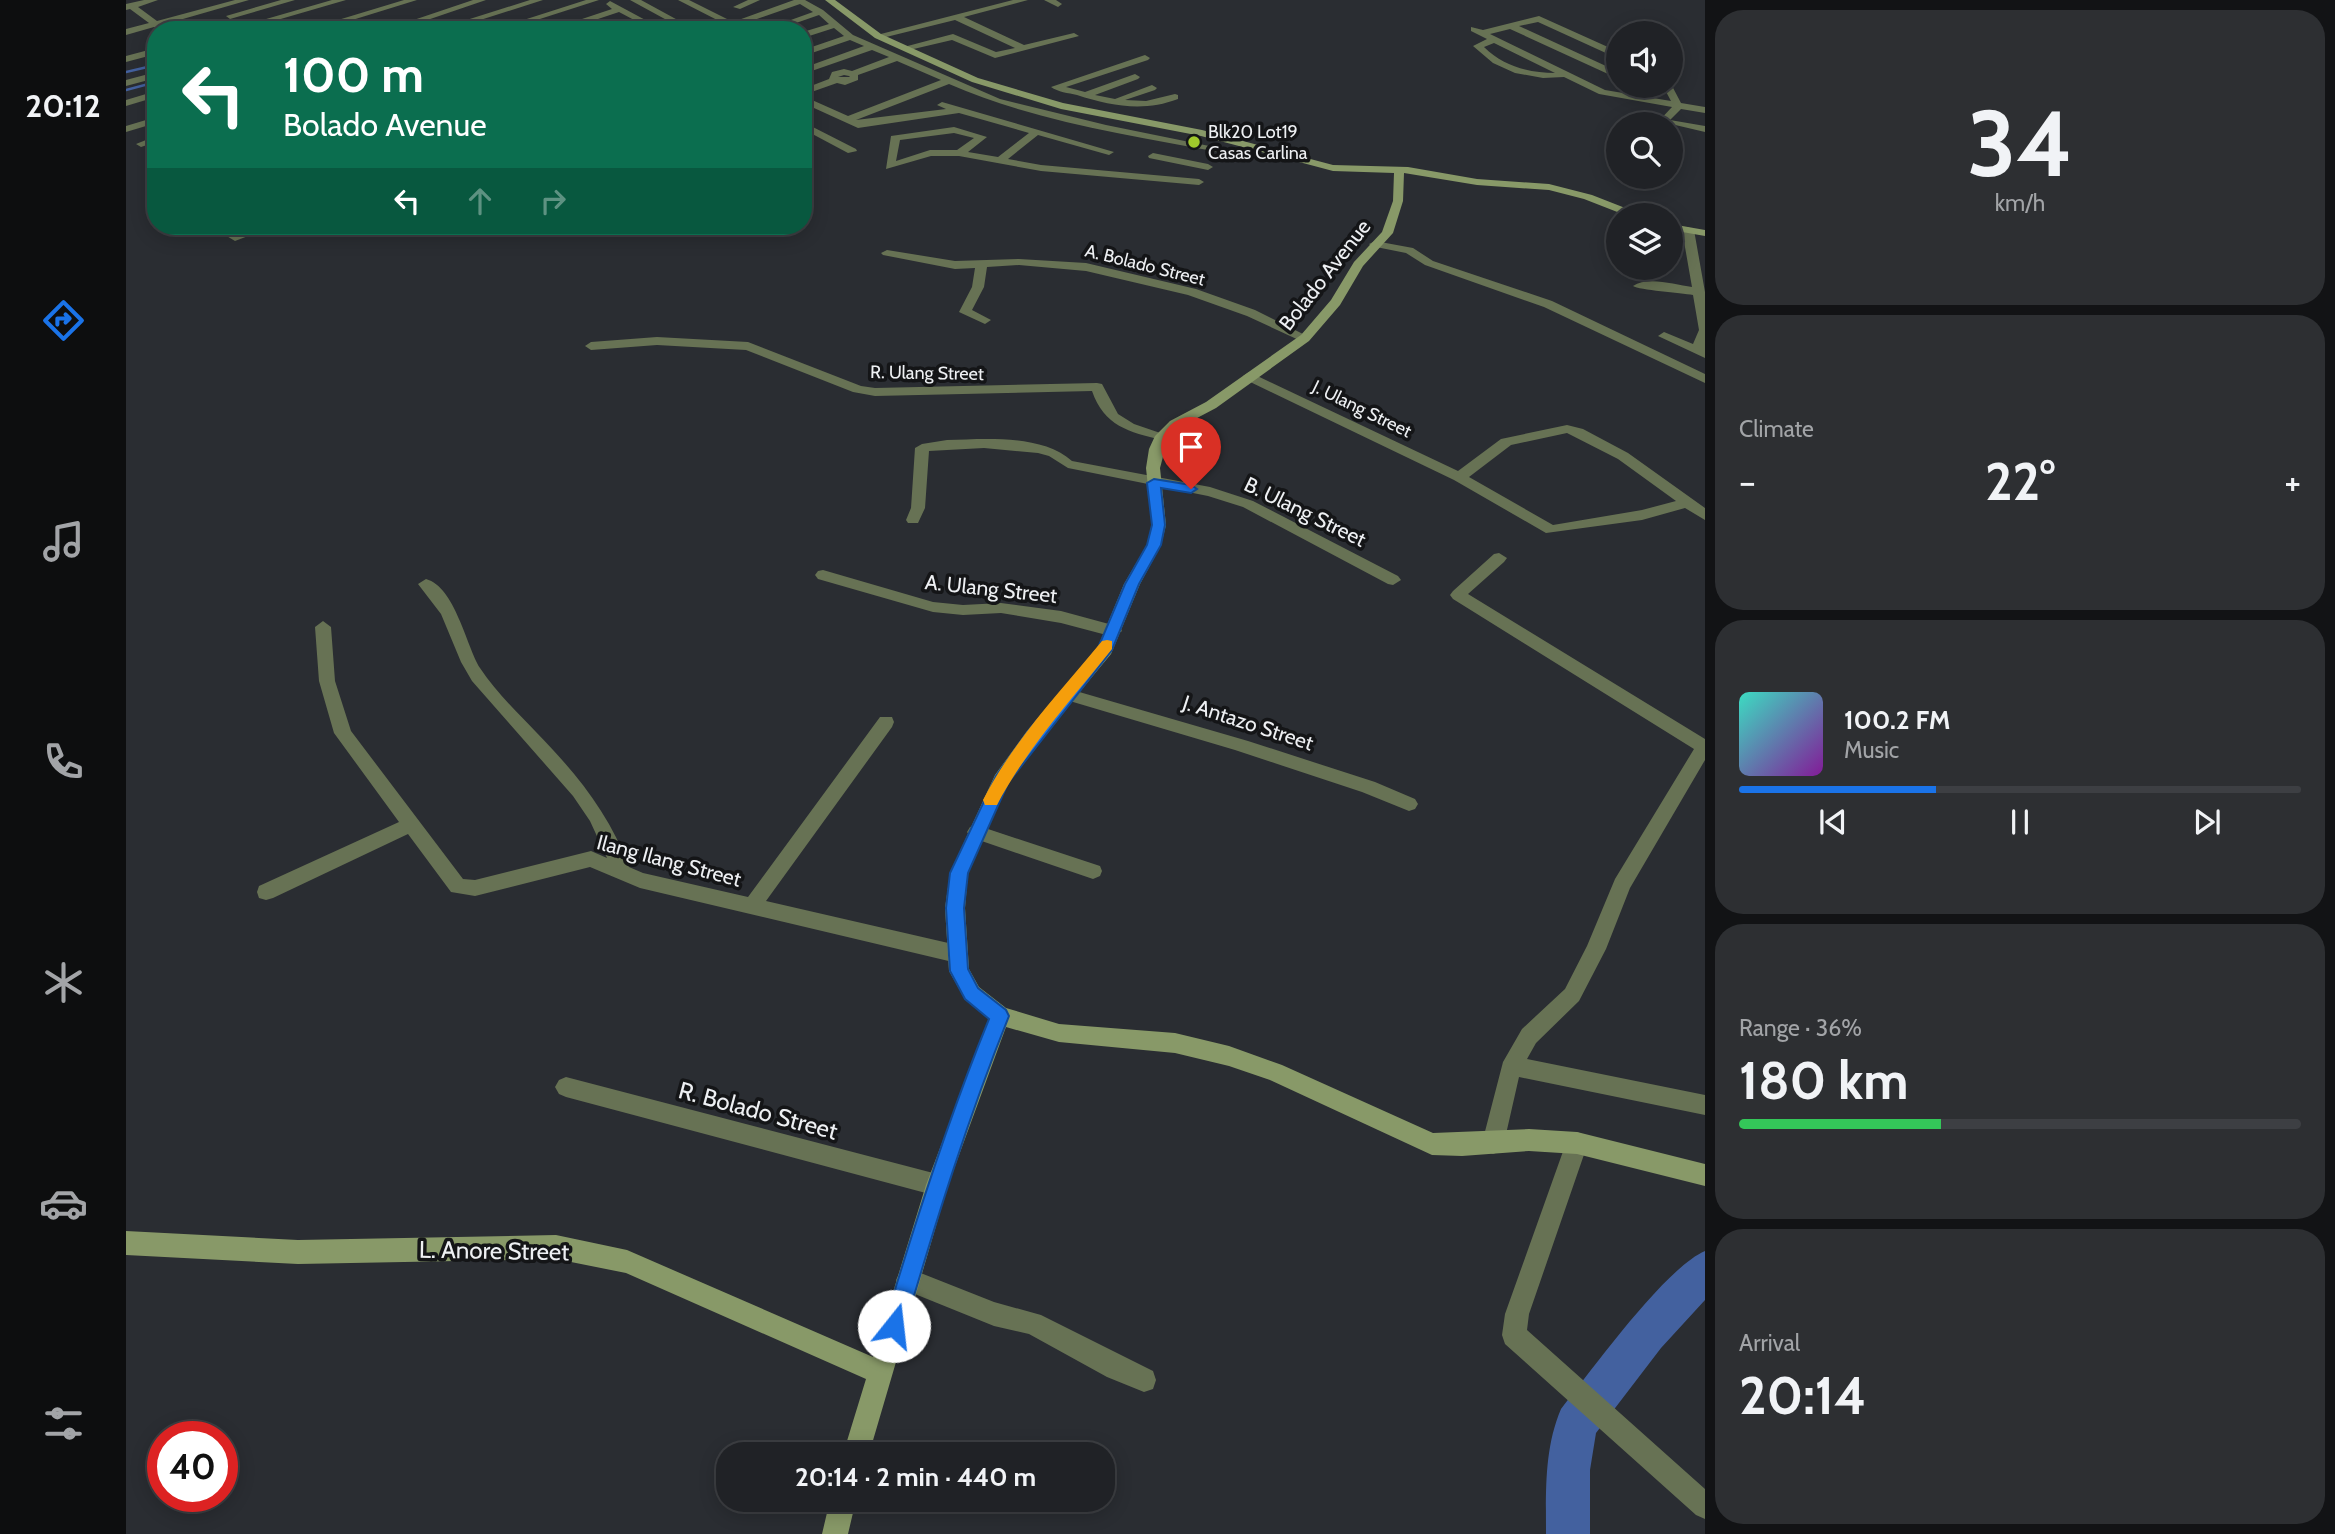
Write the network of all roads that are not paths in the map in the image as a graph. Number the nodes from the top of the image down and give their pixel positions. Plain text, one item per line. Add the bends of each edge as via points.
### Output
1 (154, 0) edge
2 (207, 0) edge
3 (245, 0) edge
4 (254, 0) edge
5 (291, 0) edge
6 (342, 0) edge
7 (413, 0) edge
8 (453, 0) edge
9 (482, 0) edge
10 (539, 0) edge
11 (595, 0) edge
12 (602, 0) edge
13 (634, 0) edge
14 (682, 0) edge
15 (756, 0) edge
16 (829, 0) edge
17 (1024, 0) edge
18 (1048, 0) edge
19 (800, 1) edge
20 (736, 4) edge
21 (1058, 4) dead end
22 (129, 6) edge
23 (463, 6) junction
24 (217, 7) junction
25 (264, 7) junction
26 (176, 8) dead end
27 (620, 9) junction
28 (820, 12) junction
29 (186, 16) junction
30 (279, 17) junction
31 (482, 17) junction
32 (956, 17) junction
33 (587, 19) junction
34 (216, 20) dead end
35 (150, 21) edge
36 (174, 21) edge
37 (265, 21) edge
38 (285, 21) edge
39 (340, 21) edge
40 (416, 21) edge
41 (469, 21) edge
42 (488, 21) edge
43 (527, 21) edge
44 (581, 21) edge
45 (590, 21) edge
46 (643, 21) edge
47 (675, 21) edge
48 (727, 21) edge
49 (742, 21) edge
50 (794, 21) edge
51 (835, 24) junction
52 (1511, 26) junction
53 (147, 29) edge
54 (126, 32) edge
55 (812, 32) edge
56 (878, 36) junction
57 (1074, 36) dead end
58 (850, 37) junction
59 (1495, 39) junction
60 (870, 47) junction
61 (905, 48) junction
62 (1023, 48) junction
63 (812, 50) edge
64 (1606, 50) edge
65 (147, 53) edge
66 (896, 58) junction
67 (1145, 58) dead end
68 (126, 59) edge
69 (812, 64) edge
70 (817, 66) junction
71 (1508, 66) junction
72 (812, 68) edge
73 (1606, 70) edge
74 (1485, 71) dead end
75 (1566, 74) junction
76 (147, 77) edge
77 (835, 77) junction
78 (1135, 77) dead end
79 (947, 81) junction
80 (126, 83) edge
81 (812, 88) edge
82 (1152, 88) dead end
83 (974, 92) junction
84 (1606, 93) edge
85 (1086, 94) junction
86 (1175, 97) dead end
87 (147, 98) edge
88 (1641, 98) edge
89 (1674, 98) edge
90 (1113, 101) junction
91 (812, 103) edge
92 (884, 105) junction
93 (942, 105) junction
94 (1678, 106) junction
95 (127, 108) edge
96 (1068, 108) junction
97 (958, 110) junction
98 (1705, 110) edge
99 (1673, 112) edge
100 (911, 118) junction
101 (847, 120) junction
102 (147, 122) edge
103 (1143, 122) junction
104 (141, 124) junction
105 (858, 125) junction
106 (1683, 126) edge
107 (126, 128) edge
108 (1705, 129) edge
109 (812, 130) edge
110 (1036, 132) junction
111 (1132, 133) junction
112 (147, 142) edge
113 (141, 144) dead end
114 (1065, 149) junction
115 (852, 151) junction
116 (1109, 152) junction
117 (959, 153) junction
118 (999, 161) junction
119 (854, 163) dead end
120 (1208, 167) junction
121 (1039, 168) junction
122 (1399, 170) junction
123 (1083, 173) junction
124 (1129, 176) junction
125 (1606, 205) edge
126 (1683, 229) edge
127 (1688, 230) junction
128 (1705, 233) edge
129 (1376, 244) junction
130 (887, 253) dead end
131 (981, 265) junction
132 (1639, 286) dead end
133 (1700, 289) edge
134 (985, 320) dead end
135 (1664, 336) dead end
136 (1305, 338) junction
137 (591, 346) dead end
138 (1701, 352) edge
139 (1249, 376) junction
140 (1705, 379) edge
141 (1162, 436) junction
142 (1459, 477) junction
143 (1154, 483) junction
144 (1689, 502) junction
145 (1705, 514) edge
146 (914, 520) dead end
147 (1499, 558) dead end
148 (823, 575) dead end
149 (1393, 580) dead end
150 (426, 584) dead end
151 (323, 627) dead end
152 (1114, 631) junction
153 (1069, 695) junction
154 (886, 722) dead end
155 (1409, 804) dead end
156 (410, 825) junction
157 (976, 832) junction
158 (621, 870) junction
159 (1093, 871) dead end
160 (266, 892) dead end
161 (752, 906) junction
162 (957, 954) junction
163 (1000, 1016) junction
164 (1512, 1066) junction
165 (566, 1087) dead end
166 (1705, 1105) edge
167 (1493, 1143) junction
168 (1577, 1143) junction
169 (1705, 1175) edge
170 (937, 1185) junction
171 (126, 1243) edge
172 (908, 1280) junction
173 (881, 1373) junction
174 (1144, 1380) dead end
175 (860, 1442) edge
176 (1705, 1506) edge
177 (840, 1512) edge
178 (835, 1534) edge

1 - 22 street
2 - 24 street
3 - 24 street
4 - 25 street
5 - 25 street
6 - 30 street
7 - 39 street
8 - 23 street
9 - 23 street
10 - 31 street
11 - 43 street
12 - 27 street
13 - 47 street
14 - 48 street
15 - 20 street
16 - 56 street
17 - 32 street
18 - 21 street
19 - 28 street
19 - 49 street
22 - 35 street
23 - 31 street
23 - 40 street
24 - 29 street
25 - 30 street
25 - 34 street
26 - 29 street
27 - 33 street
27 - 46 street
28 - 50 street
28 - 51 street
29 - 36 street
30 - 37 street
30 - 38 street
31 - 41 street
31 - 42 street
32 - 56 street
32 - 62 street
33 - 44 street
33 - 45 street
51 - 55 street
51 - 58 street
52 - 59 street via 1478,31
52 - 64 street via 1539,19
52 - 73 street
53 - 54 street
56 - 61 street
57 - 62 street
58 - 60 street
58 - 63 street
59 - 71 street via 1478,46
59 - 75 street
60 - 66 street
60 - 70 street
61 - 62 street via 953,37 992,55
61 - 96 street via 975,80
65 - 68 street
66 - 77 street via 853,74 856,77 851,81
66 - 79 street
67 - 85 street via 1056,87
69 - 70 street
70 - 72 street
70 - 77 street
71 - 74 street
71 - 75 street via 1528,75
75 - 84 street
76 - 80 street
77 - 81 street
78 - 85 street
79 - 83 street
79 - 92 street
82 - 90 street
83 - 93 street
83 - 111 street
85 - 90 street
85 - 96 street
86 - 90 street via 1132,104
87 - 95 street
88 - 94 street
89 - 94 street
91 - 101 street
92 - 100 street
92 - 101 street
93 - 97 street
93 - 100 street
94 - 98 street
94 - 99 street
95 - 104 street
96 - 103 street
97 - 100 street
97 - 110 street
100 - 105 street
101 - 105 street
102 - 104 street
103 - 111 street
103 - 122 street via 1333,168
104 - 107 street
105 - 115 street
106 - 108 street
109 - 115 street
110 - 114 street
110 - 118 street
111 - 116 street
111 - 120 street via 1220,148
112 - 113 street
114 - 116 street
114 - 121 street
115 - 119 street
116 - 123 street
117 - 117 street via 982,137 954,130 895,138 890,167 930,153
117 - 118 street
118 - 121 street
120 - 124 street via 1155,153
120 - 124 street via 1197,186
121 - 123 street
122 - 125 street via 1559,189
122 - 129 street, Bolado Avenue via 1394,219
123 - 124 street
126 - 127 street
127 - 128 street
127 - 133 street
129 - 136 street, Bolado Avenue
129 - 140 street via 1409,250 1429,263 1548,304
130 - 131 street, A. Bolado Street via 929,262
131 - 134 street via 978,287 965,312
131 - 136 street, A. Bolado Street via 1028,262 1086,267 1192,292
132 - 133 street
133 - 138 street via 1705,330
135 - 138 street
136 - 139 street, Bolado Avenue
137 - 141 street, R. Ulang Street via 657,341 748,346 875,392 1097,387 1110,417
139 - 141 street, Bolado Avenue
139 - 142 street, J. Ulang Street
141 - 143 street via 1156,449
142 - 144 street, J. Ulang Street via 1551,530
142 - 144 street via 1506,442 1567,429 1623,456
143 - 146 street, B. Ulang Street via 1068,464 1052,452 1030,447 927,446 920,454
143 - 149 street, B. Ulang Street via 1248,504
143 - 152 street via 1159,525 1154,545 1132,584
144 - 145 street
147 - 164 street via 1458,594 1704,747 1622,885 1572,995 1529,1036
148 - 152 street, A. Ulang Street via 933,607 1001,608
150 - 158 street via 449,613 475,674 515,724 561,769 615,849
151 - 156 street, Ilang Ilang Street via 327,681 343,733
152 - 153 street via 1105,650
153 - 155 street, J. Antazo Street via 1142,713 1376,787
153 - 157 street via 1001,780
154 - 161 street
156 - 158 street, Ilang Ilang Street via 462,887 475,888 592,859
156 - 160 street
157 - 159 street
157 - 162 street via 959,873
158 - 161 street, Ilang Ilang Street via 640,880
161 - 162 street, Ilang Ilang Street
162 - 163 street via 959,971 972,993
163 - 167 street via 1059,1033 1194,1046 1275,1072 1432,1144
163 - 170 street
164 - 166 street
164 - 167 street
165 - 170 street, R. Bolado Street
167 - 168 street
168 - 169 street
168 - 176 street via 1517,1314 1514,1335
170 - 172 street
171 - 173 street, L. Anore Street via 298,1252 556,1247 627,1262
172 - 173 street
172 - 174 street via 993,1314 1033,1323
173 - 175 street
177 - 178 street

